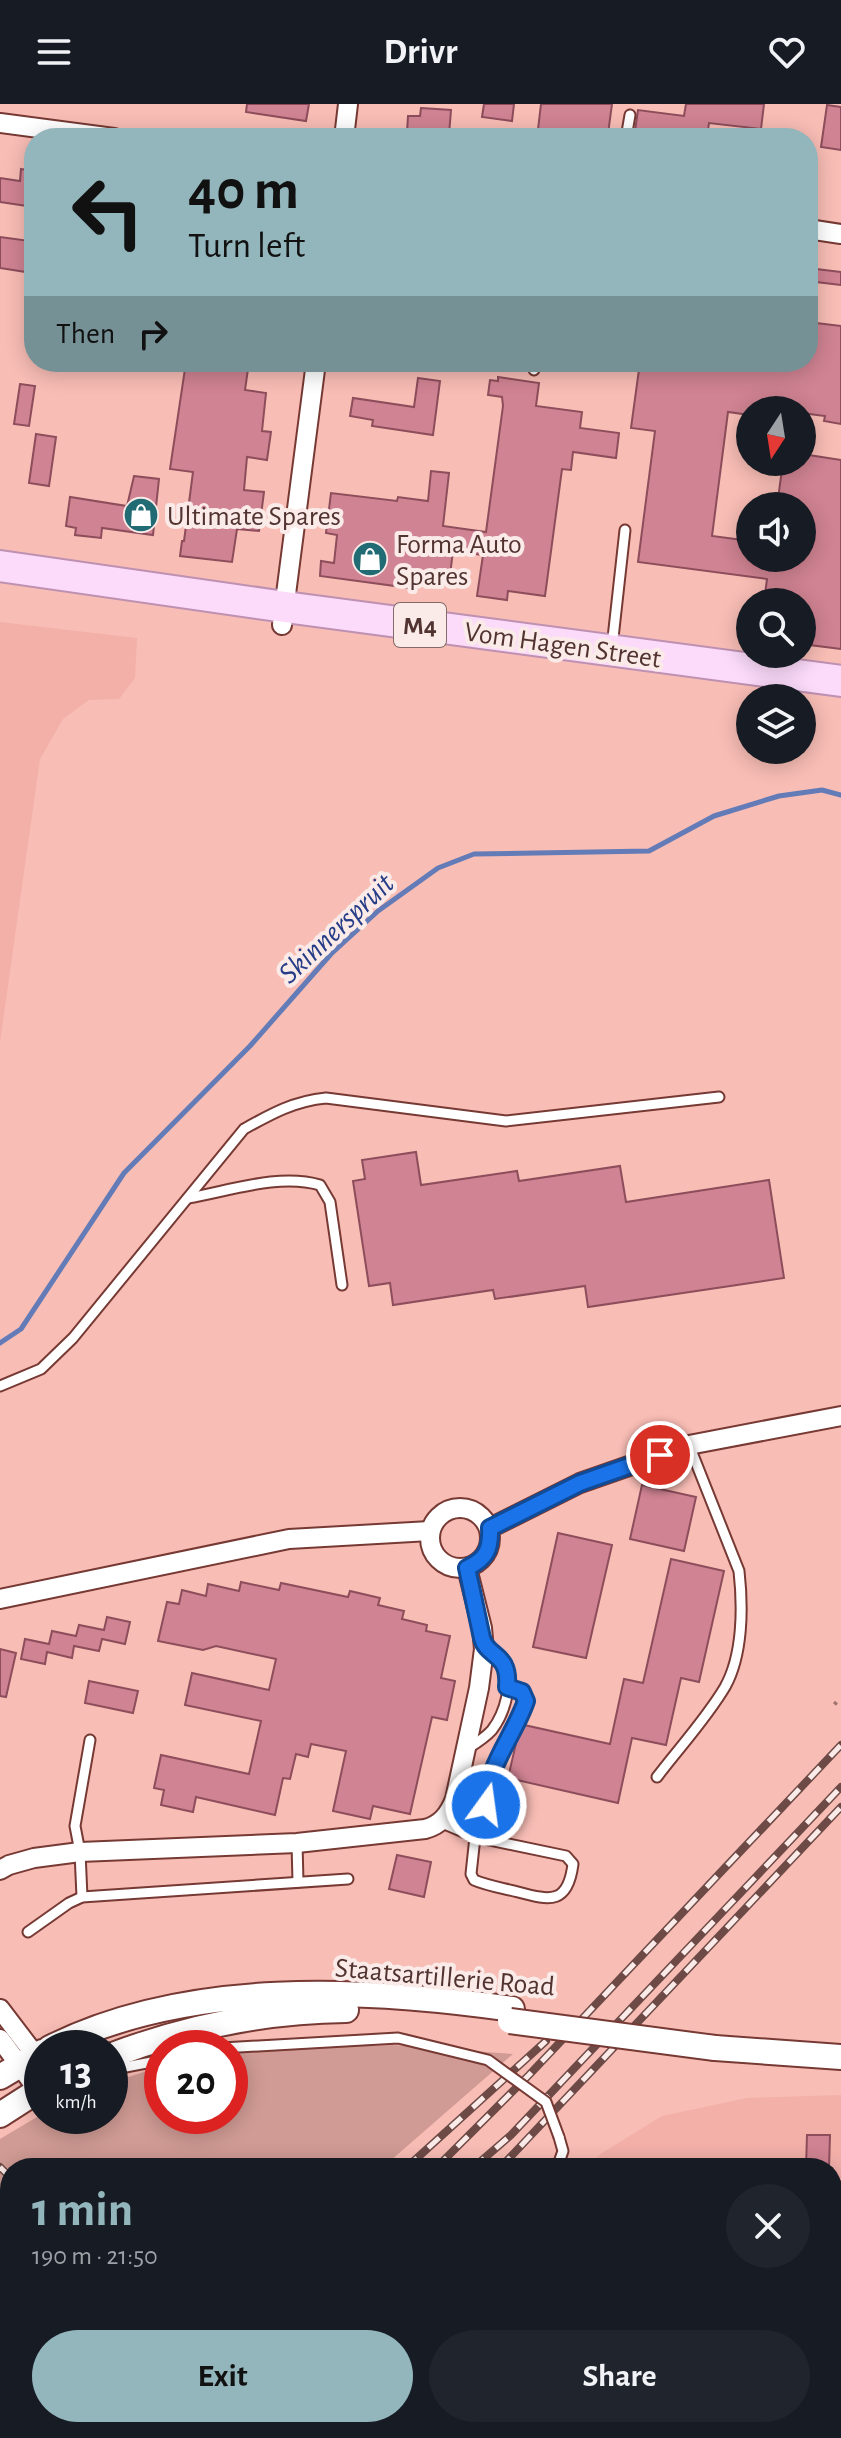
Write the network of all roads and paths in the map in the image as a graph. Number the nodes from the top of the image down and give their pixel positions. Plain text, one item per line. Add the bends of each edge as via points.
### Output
1 (348, 104) edge
2 (630, 115) dead end
3 (0, 123) edge
4 (38, 128) edge
5 (345, 128) edge
6 (628, 128) edge
7 (818, 231) edge
8 (841, 234) edge
9 (315, 372) edge
10 (625, 530) dead end
11 (0, 566) edge
12 (0, 587) edge
13 (284, 616) junction
14 (612, 650) junction
15 (841, 681) edge
16 (841, 697) edge
17 (719, 1097) dead end
18 (188, 1198) junction
19 (342, 1285) dead end
20 (1, 1386) edge
21 (841, 1416) edge
22 (689, 1445) junction
23 (490, 1528) junction
24 (430, 1531) junction
25 (467, 1568) junction
26 (0, 1599) edge
27 (483, 1642) junction
28 (507, 1687) junction
29 (834, 1702) dead end
30 (841, 1708) edge
31 (90, 1740) dead end
32 (465, 1750) junction
33 (657, 1777) dead end
34 (486, 1805) dead end
35 (440, 1822) junction
36 (475, 1837) junction
37 (297, 1843) junction
38 (80, 1852) junction
39 (34, 1858) junction
40 (0, 1870) edge
41 (348, 1879) dead end
42 (298, 1882) junction
43 (0, 1886) edge
44 (82, 1897) junction
45 (28, 1932) dead end
46 (0, 2009) edge
47 (511, 2015) junction
48 (91, 2030) edge
49 (0, 2039) edge
50 (716, 2041) junction
51 (841, 2044) edge
52 (248, 2047) edge
53 (24, 2048) edge
54 (128, 2050) edge
55 (24, 2055) edge
56 (841, 2057) edge
57 (24, 2099) edge
58 (0, 2115) edge
59 (561, 2158) edge

1 - 5 street
2 - 6 lane
3 - 4 street
7 - 8 street
9 - 13 street
10 - 14 lane
11 - 13 main road, Vom Hagen Street / M4
12 - 13 main road, Vom Hagen Street / M4
13 - 14 main road, Vom Hagen Street / M4
13 - 16 main road, Vom Hagen Street / M4
14 - 15 main road, Vom Hagen Street / M4
17 - 18 lane via 506,1121 326,1098 304,1100 244,1129
18 - 19 lane via 279,1182 320,1185 330,1202
18 - 20 lane via 73,1338 41,1369
21 - 22 street
22 - 23 street via 580,1483
22 - 33 lane via 739,1571 737,1654 725,1686
23 - 24 street via 481,1515 451,1508 437,1517
23 - 25 street via 490,1545 482,1560
24 - 25 street via 438,1560 451,1568
24 - 26 street via 289,1539
25 - 27 street
27 - 28 lane via 506,1666
27 - 32 street
28 - 32 lane via 491,1731
28 - 34 lane via 522,1692 526,1701 487,1780
29 - 30 path
31 - 38 lane via 75,1826
32 - 35 street via 455,1799
35 - 36 lane
35 - 37 street via 425,1829
36 - 36 lane via 474,1880 544,1899 565,1891 571,1859
37 - 38 street
37 - 42 lane
38 - 39 street
38 - 44 lane
39 - 40 street
39 - 43 street
41 - 42 lane
42 - 44 lane
44 - 45 lane
46 - 53 street
47 - 48 street, Staatsartillerie Road via 437,1999 270,1995 129,2017
47 - 50 street, Staatsartillerie Road
47 - 54 street, Staatsartillerie Road via 388,2009 279,2014 205,2026
49 - 55 street
50 - 51 street, Staatsartillerie Road
50 - 56 street, Staatsartillerie Road
52 - 59 lane, bridge via 398,2038 488,2060 546,2102 563,2151
57 - 58 street

